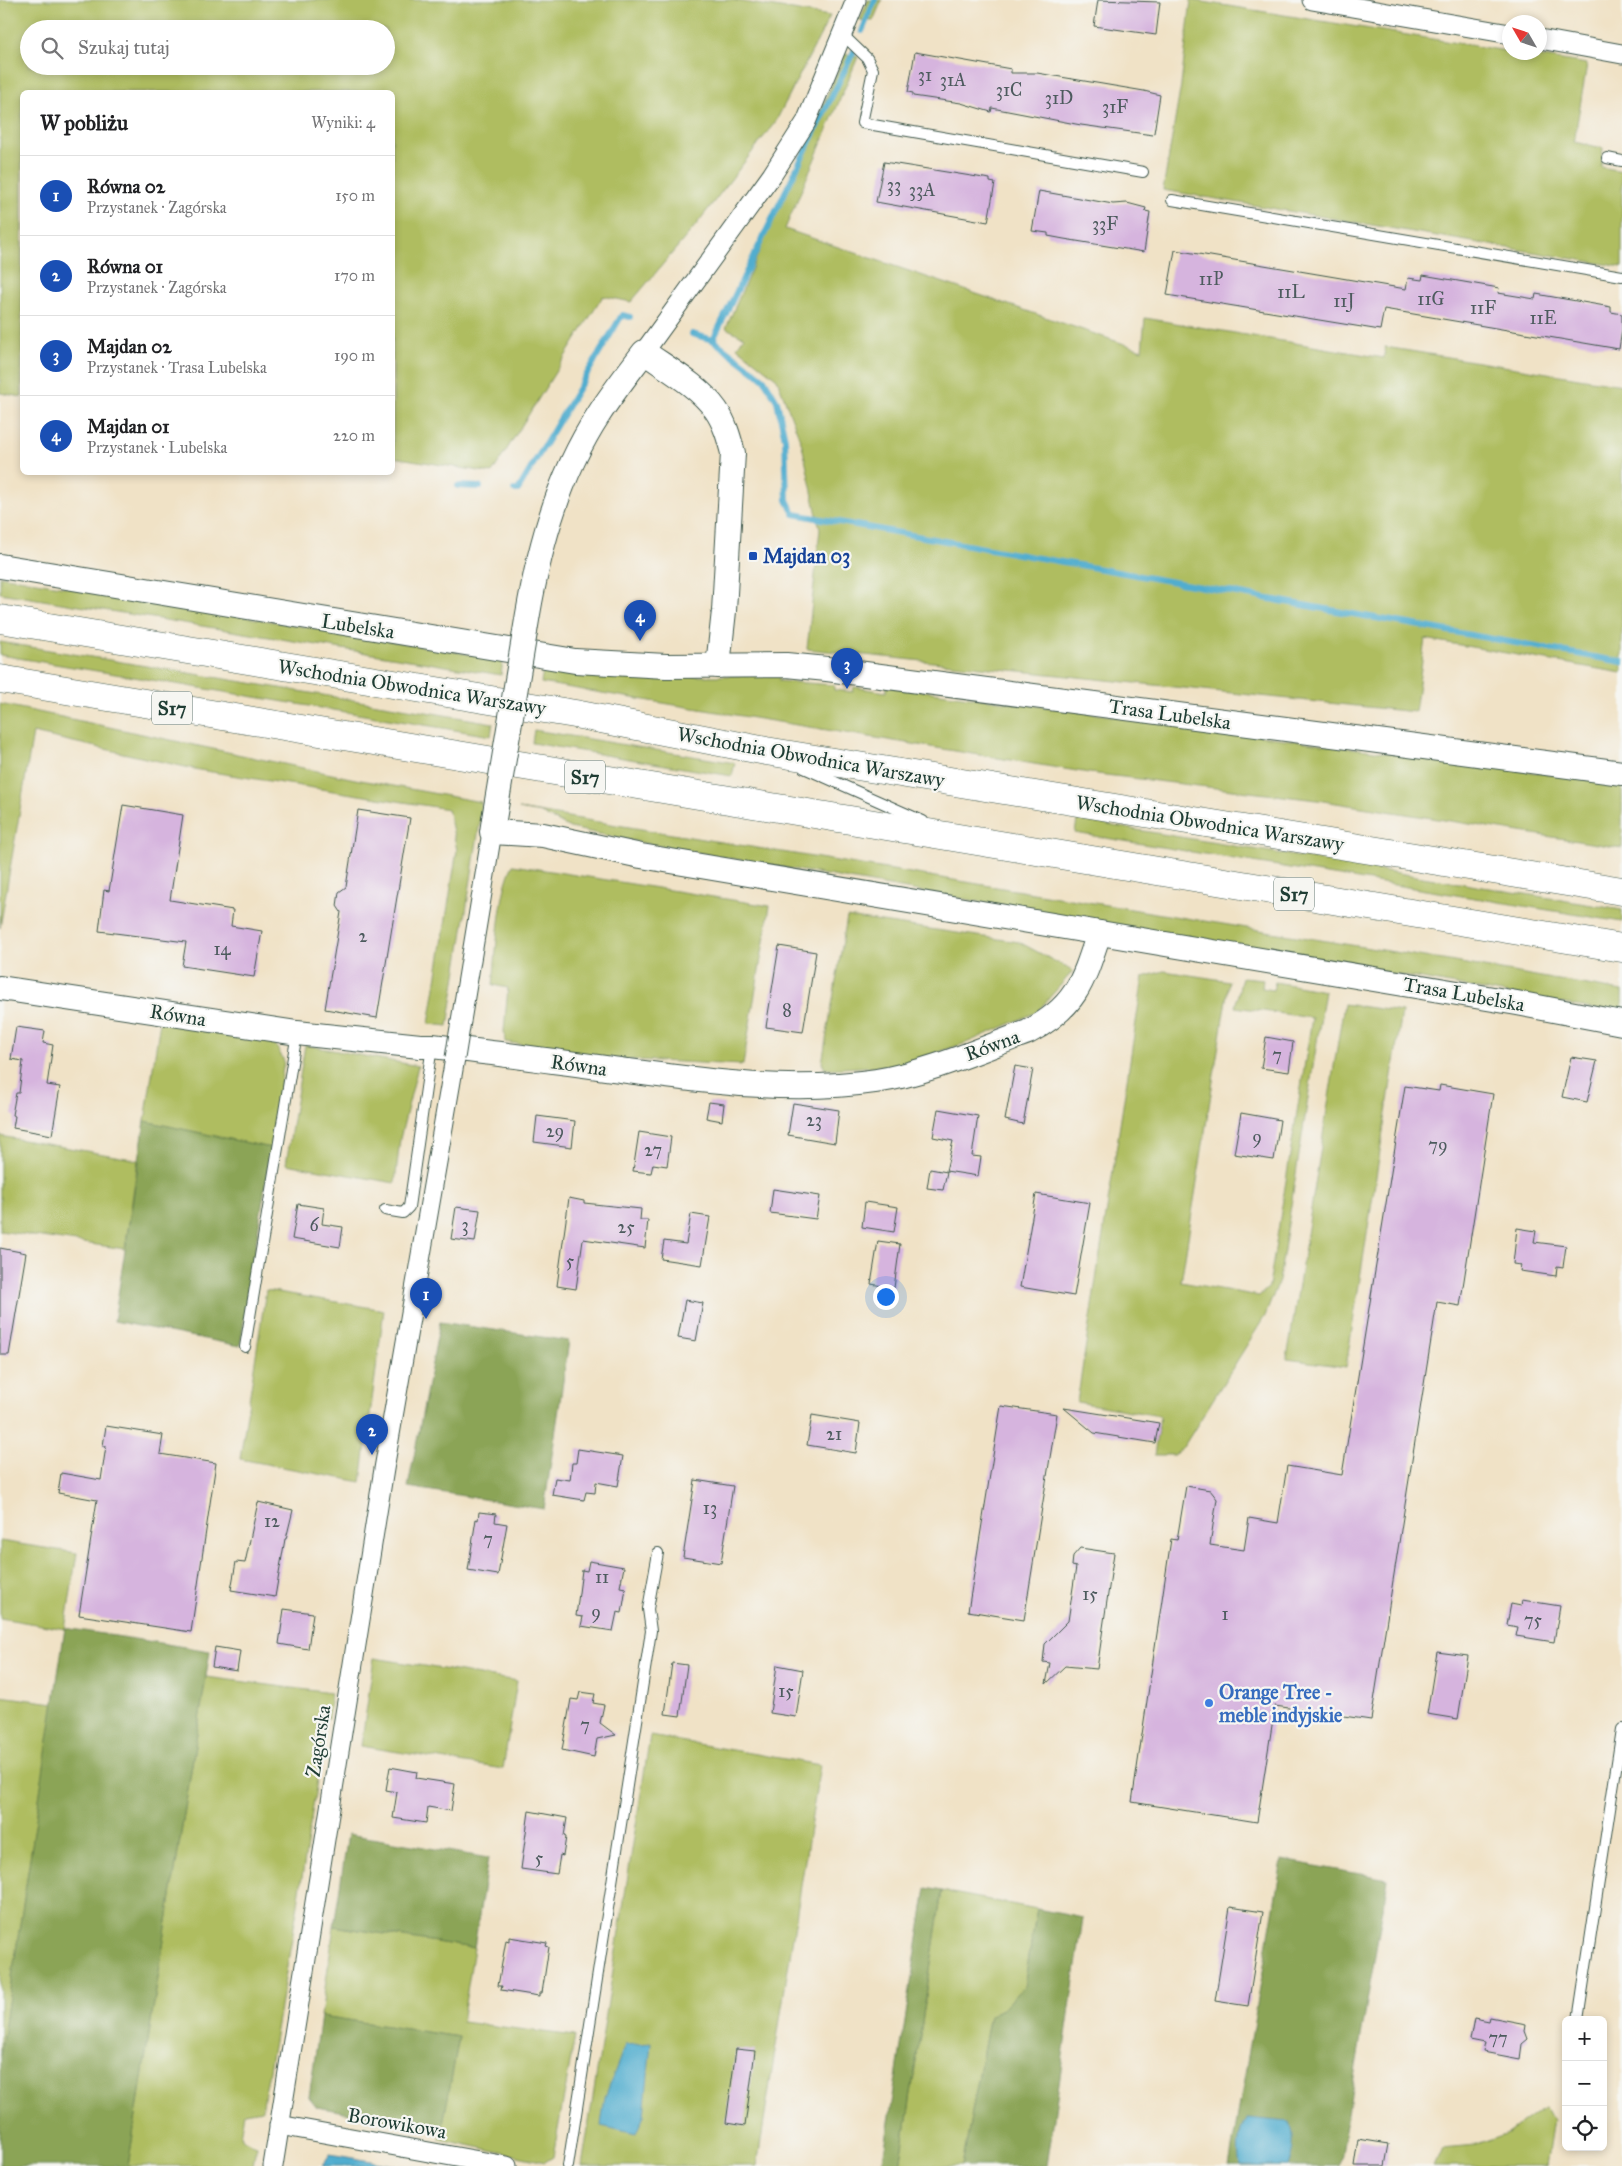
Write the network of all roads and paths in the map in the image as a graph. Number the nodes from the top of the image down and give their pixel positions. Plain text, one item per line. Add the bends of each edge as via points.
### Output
1 (856, 0) edge
2 (1312, 0) edge
3 (841, 33) junction
4 (1502, 33) edge
5 (1547, 40) edge
6 (1622, 54) edge
7 (1607, 158) dead end
8 (1622, 161) edge
9 (1143, 172) dead end
10 (1172, 200) dead end
11 (1622, 276) edge
12 (644, 352) junction
13 (0, 566) edge
14 (0, 619) edge
15 (718, 666) junction
16 (0, 679) edge
17 (766, 751) junction
18 (1622, 773) edge
19 (493, 825) junction
20 (965, 840) junction
21 (1622, 891) edge
22 (1099, 933) junction
23 (1622, 948) edge
24 (0, 988) edge
25 (1622, 1023) edge
26 (297, 1033) junction
27 (432, 1046) junction
28 (385, 1210) dead end
29 (245, 1347) dead end
30 (658, 1552) dead end
31 (1622, 1729) edge
32 (1579, 2016) edge
33 (279, 2125) junction
34 (273, 2166) edge
35 (506, 2166) edge
36 (568, 2166) edge

1 - 3 street
2 - 4 street
3 - 9 lane via 867,58 874,70 862,123
3 - 12 street via 806,122 772,175
5 - 6 street
7 - 8 lane
10 - 11 lane
12 - 15 street via 708,400 727,430 733,453
12 - 19 street, bridge via 598,414 563,482 548,524 525,632
13 - 15 street, Lubelska via 553,658 621,664
14 - 17 highway, Wschodnia Obwodnica Warszawy via 575,714
15 - 18 street, Trasa Lubelska via 786,665 827,669
16 - 20 highway, S17
17 - 20 lane
17 - 21 highway, Wschodnia Obwodnica Warszawy
19 - 22 street, Trasa Lubelska via 642,856
19 - 33 street, Zagórska, bridge
20 - 23 highway, S17
22 - 25 street, Trasa Lubelska via 1517,1002
22 - 27 street, Równa via 1080,986 1058,1013 1044,1024 946,1062 877,1081 834,1085 748,1085
24 - 26 street, Równa
26 - 27 street, Równa
26 - 29 lane
27 - 28 lane via 409,1207 403,1213
30 - 36 lane via 648,1609 651,1631
31 - 32 lane
33 - 34 street, Zagórska
33 - 35 street, Borowikowa

